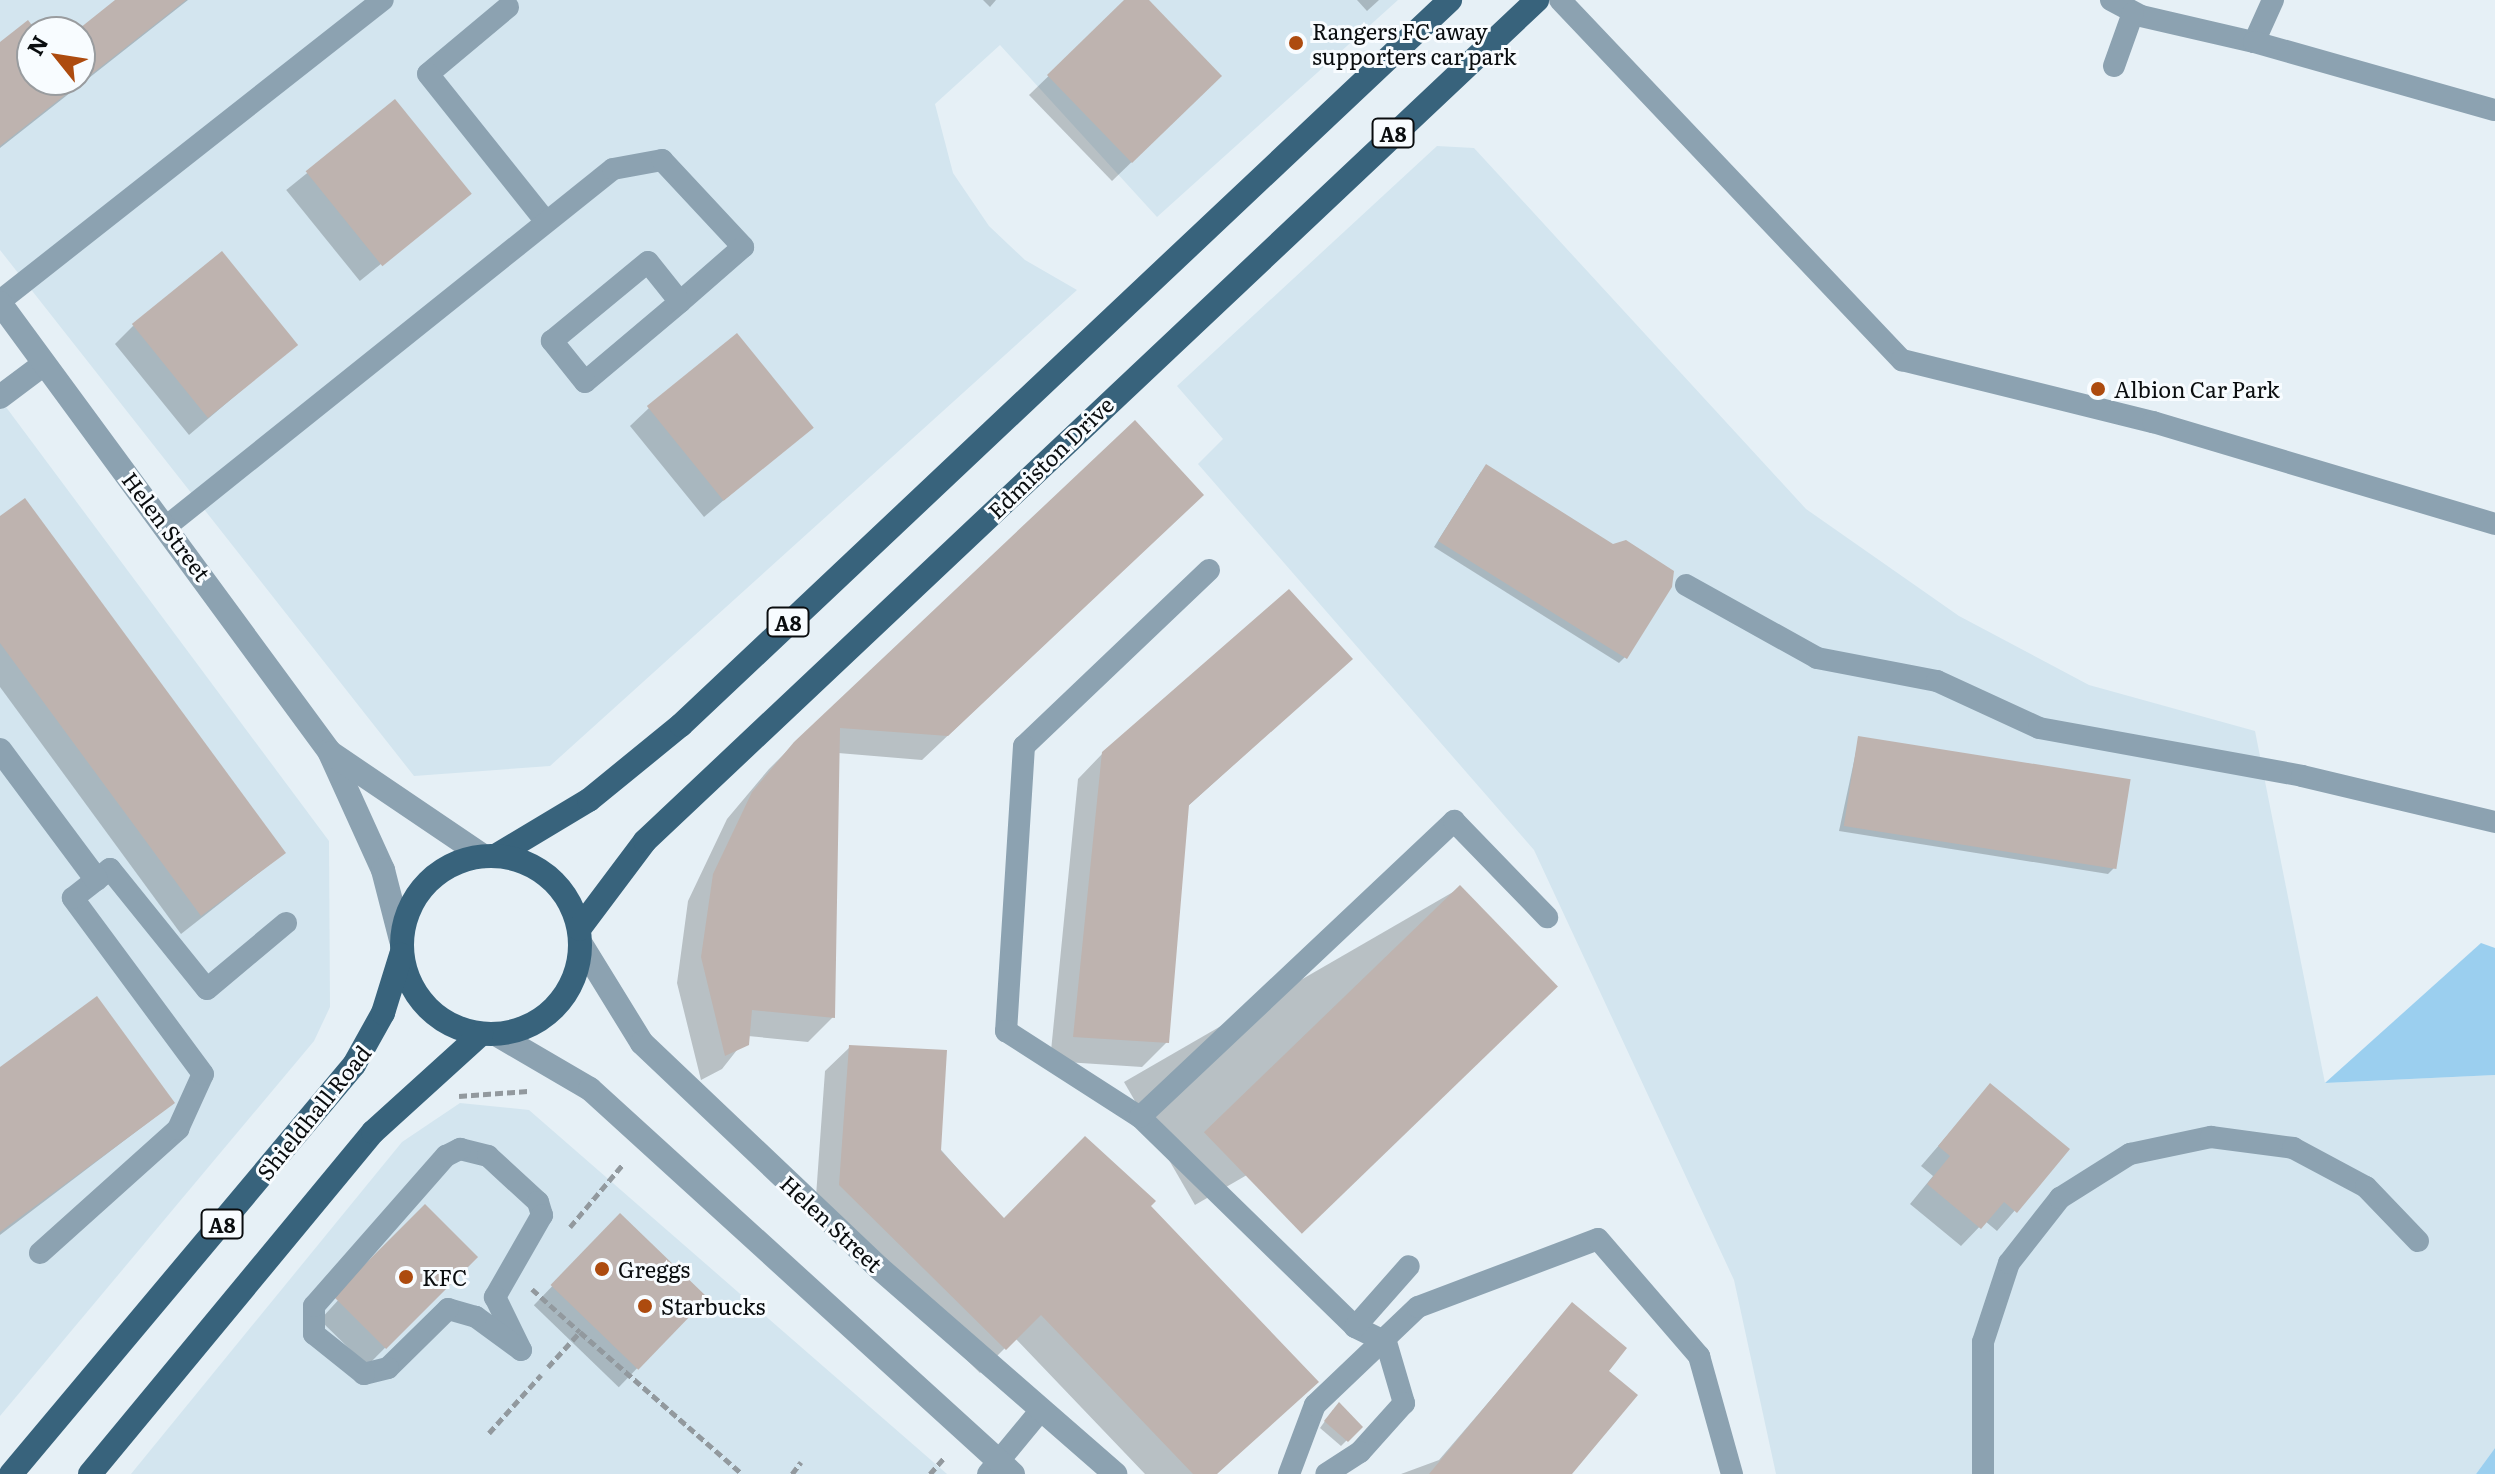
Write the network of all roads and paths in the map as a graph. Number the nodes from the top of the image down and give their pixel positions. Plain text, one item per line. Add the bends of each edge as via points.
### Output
1 (383, 0) edge
2 (1450, 0) edge
3 (1537, 0) edge
4 (1560, 0) edge
5 (2111, 0) edge
6 (2273, 0) edge
7 (508, 7) dead end
8 (2133, 13) junction
9 (2254, 42) junction
10 (2114, 66) dead end
11 (2495, 110) edge
12 (546, 222) junction
13 (0, 302) edge
14 (680, 302) junction
15 (44, 364) junction
16 (0, 397) edge
17 (2495, 524) edge
18 (167, 526) junction
19 (1209, 570) dead end
20 (1686, 585) dead end
21 (0, 750) edge
22 (329, 751) junction
23 (2495, 822) edge
24 (490, 856) junction
25 (96, 879) junction
26 (1547, 917) dead end
27 (286, 923) dead end
28 (580, 937) junction
29 (401, 947) junction
30 (490, 1035) junction
31 (542, 1091) dead end
32 (448, 1098) dead end
33 (1140, 1117) junction
34 (612, 1154) dead end
35 (623, 1164) junction
36 (635, 1174) dead end
37 (564, 1234) dead end
38 (2418, 1241) dead end
39 (40, 1253) dead end
40 (1409, 1266) dead end
41 (524, 1281) dead end
42 (1355, 1327) junction
43 (580, 1332) junction
44 (1386, 1342) junction
45 (521, 1350) joint
46 (1041, 1410) junction
47 (489, 1433) dead end
48 (934, 1446) dead end
49 (801, 1462) dead end
50 (999, 1470) edge
51 (11, 1474) edge
52 (90, 1474) edge
53 (742, 1474) edge
54 (792, 1474) edge
55 (930, 1474) edge
56 (1115, 1474) edge
57 (1289, 1474) edge
58 (1326, 1474) edge
59 (1732, 1474) edge
60 (1983, 1474) edge

1 - 13 lane
2 - 24 main road, A8 via 681,725 589,800
3 - 28 main road, Edmiston Drive / A8 via 645,841
4 - 17 lane via 1902,360 2153,422
5 - 8 lane
6 - 9 lane
7 - 12 lane via 428,74
8 - 9 lane
8 - 10 lane
9 - 11 lane
12 - 14 lane via 613,169 662,160 743,247
12 - 18 lane
13 - 15 street, Helen Street
14 - 14 lane via 585,382 552,341 648,262
15 - 16 street
15 - 18 street, Helen Street
18 - 22 street, Helen Street
19 - 33 lane via 1024,746 1006,1031
20 - 23 lane via 1817,658 1937,681 2039,728 2302,776
21 - 25 street
22 - 24 street, Helen Street
22 - 29 street, Helen Street via 383,870
24 - 28 main road via 549,876
24 - 29 main road via 443,869 422,888
25 - 27 lane via 110,869 207,989
25 - 39 lane via 73,898 203,1074 178,1129
26 - 33 lane via 1454,821
28 - 30 main road via 569,989 549,1013
28 - 46 street, Helen Street via 642,1043
29 - 30 main road via 415,994 434,1015
29 - 51 main road, Shieldhall Road / A8 via 377,1027 354,1065
30 - 50 street via 590,1089
30 - 52 main road, A8 via 373,1132
31 - 32 path via 486,1089
33 - 42 lane
34 - 35 path
35 - 36 path
35 - 37 path
38 - 60 lane via 2366,1187 2293,1148 2211,1137 2130,1154 2060,1198 2009,1263 1983,1342
40 - 42 lane
41 - 43 path
42 - 44 lane
43 - 47 path
43 - 53 path
44 - 57 lane via 1356,1361 1315,1405
44 - 58 lane via 1404,1403 1360,1452
44 - 59 lane via 1418,1307 1598,1239 1699,1356
45 - 45 lane via 476,1317 448,1309 388,1368 364,1374 314,1334 310,1320 320,1296 446,1156 474,1149 538,1202 542,1215 495,1297
46 - 50 lane
46 - 56 street, Helen Street
48 - 55 path via 945,1457
49 - 54 path

